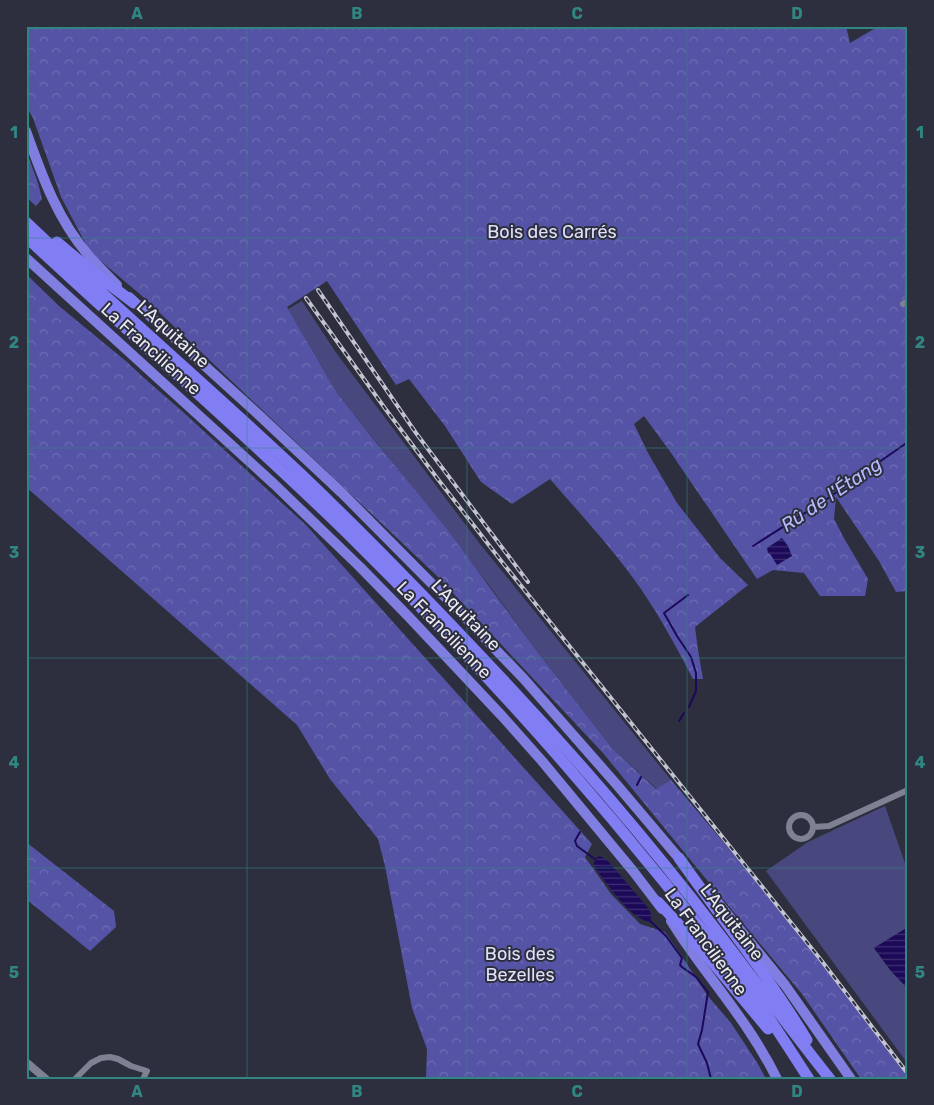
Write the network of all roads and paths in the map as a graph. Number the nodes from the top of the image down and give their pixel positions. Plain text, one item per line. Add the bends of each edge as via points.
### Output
1 (26, 131) edge
2 (26, 215) edge
3 (26, 222) edge
4 (26, 237) edge
5 (26, 258) edge
6 (134, 303) junction
7 (908, 790) edge
8 (814, 826) dead end
9 (679, 858) junction
10 (658, 902) junction
11 (26, 1062) edge
12 (800, 1066) junction
13 (46, 1079) edge
14 (75, 1079) edge
15 (143, 1079) edge
16 (777, 1079) edge
17 (809, 1079) edge
18 (830, 1079) edge
19 (851, 1079) edge

1 - 6 highway, La Francilienne via 53,201 66,223 90,257
2 - 6 highway
3 - 18 highway, L'Aquitaine via 301,475 492,668 661,860
4 - 12 highway, L'Aquitaine via 278,467 470,658 646,859 763,1010
5 - 10 highway, La Francilienne via 274,484 360,567 536,754
6 - 9 highway, La Francilienne via 342,493 452,604 530,686
7 - 8 street via 829,826
9 - 18 highway via 780,996
9 - 19 highway, La Francilienne via 770,965
10 - 12 highway
10 - 16 highway, La Francilienne via 751,1032
11 - 13 street
12 - 17 highway, L'Aquitaine
14 - 15 street via 91,1063 110,1057 147,1071

